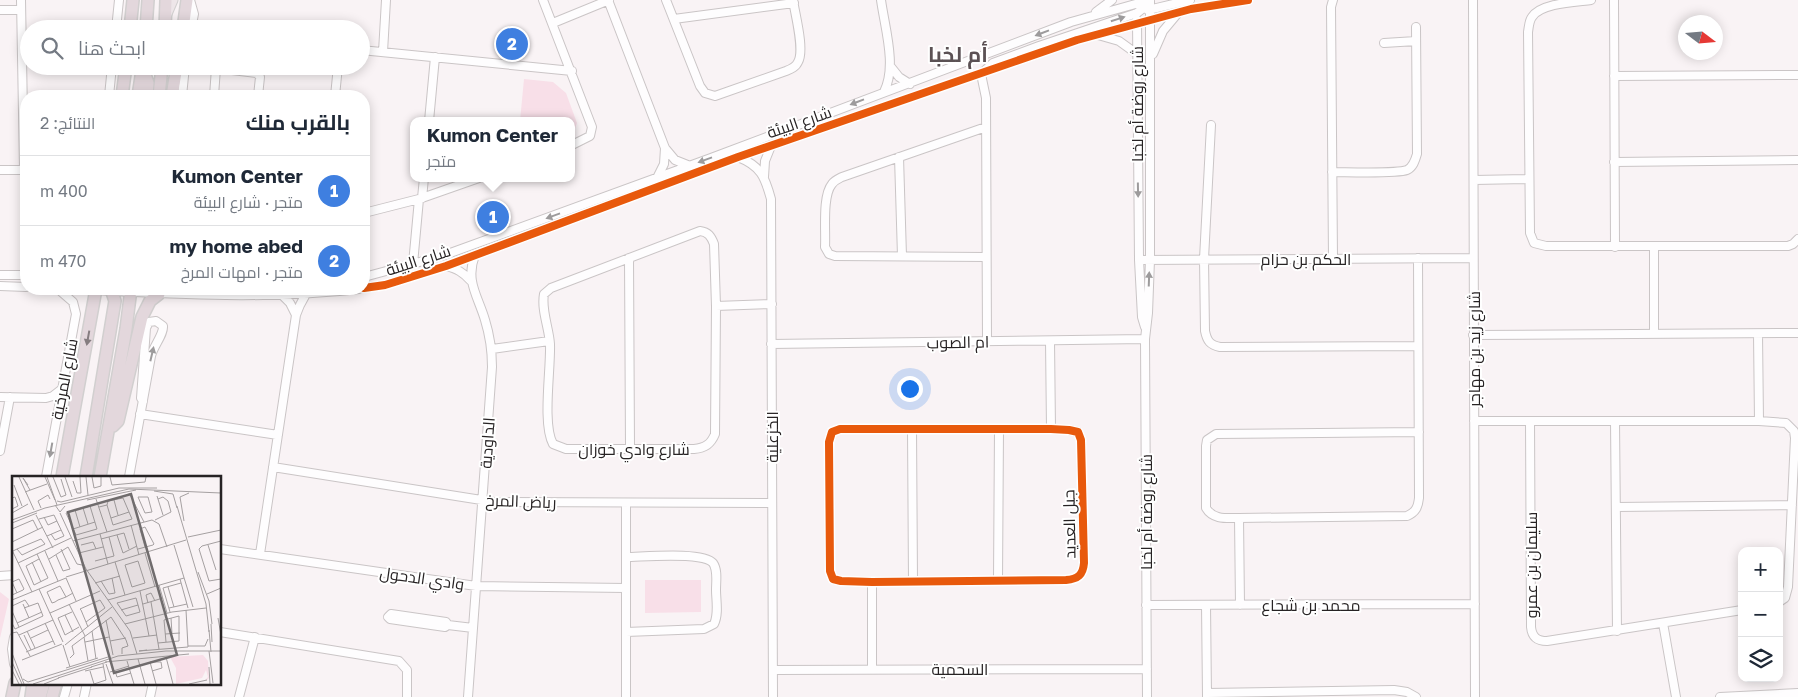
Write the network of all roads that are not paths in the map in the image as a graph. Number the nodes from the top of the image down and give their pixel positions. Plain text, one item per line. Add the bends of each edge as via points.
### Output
1 (21, 0) edge
2 (119, 0) edge
3 (128, 0) edge
4 (133, 0) edge
5 (148, 0) edge
6 (166, 0) edge
7 (173, 0) edge
8 (188, 0) edge
9 (386, 0) edge
10 (543, 0) edge
11 (609, 0) edge
12 (666, 0) edge
13 (881, 0) edge
14 (1112, 0) edge
15 (1190, 0) edge
16 (1248, 0) edge
17 (1473, 0) edge
18 (1591, 0) edge
19 (1614, 0) edge
20 (794, 2) edge
21 (1138, 2) edge
22 (1330, 2) edge
23 (1150, 4) edge
24 (0, 10) edge
25 (21, 10) junction
26 (1178, 12) junction
27 (1137, 13) junction
28 (1088, 16) junction
29 (674, 19) junction
30 (1150, 19) junction
31 (21, 20) edge
32 (117, 20) edge
33 (129, 20) edge
34 (130, 20) edge
35 (147, 20) edge
36 (165, 20) edge
37 (166, 20) edge
38 (189, 20) edge
39 (553, 23) junction
40 (1137, 23) junction
41 (1416, 27) dead end
42 (1094, 35) junction
43 (1416, 41) junction
44 (1384, 43) dead end
45 (370, 51) edge
46 (383, 52) junction
47 (1137, 54) junction
48 (435, 57) junction
49 (1150, 60) junction
50 (891, 67) junction
51 (572, 71) junction
52 (981, 74) junction
53 (23, 75) edge
54 (111, 75) edge
55 (125, 75) edge
56 (141, 75) edge
57 (145, 75) edge
58 (161, 75) edge
59 (176, 75) edge
60 (184, 75) edge
61 (216, 75) edge
62 (258, 75) edge
63 (337, 75) edge
64 (1798, 75) edge
65 (1614, 76) junction
66 (910, 84) junction
67 (23, 90) edge
68 (110, 90) edge
69 (123, 90) edge
70 (139, 90) edge
71 (147, 90) edge
72 (160, 90) edge
73 (173, 90) edge
74 (183, 90) edge
75 (214, 90) edge
76 (259, 90) edge
77 (336, 90) edge
78 (884, 92) junction
79 (429, 117) edge
80 (1211, 126) dead end
81 (986, 127) junction
82 (575, 144) edge
83 (771, 146) junction
84 (665, 148) junction
85 (738, 157) junction
86 (899, 157) junction
87 (1798, 160) edge
88 (1614, 162) junction
89 (690, 166) junction
90 (0, 170) edge
91 (20, 170) edge
92 (1332, 172) junction
93 (764, 177) junction
94 (657, 178) junction
95 (1529, 179) junction
96 (1474, 180) junction
97 (423, 182) edge
98 (468, 182) edge
99 (420, 199) junction
100 (370, 212) edge
101 (1798, 239) edge
102 (1615, 247) junction
103 (1654, 247) junction
104 (475, 256) junction
105 (902, 256) junction
106 (986, 257) junction
107 (630, 258) junction
108 (1418, 258) junction
109 (1473, 258) junction
110 (1204, 259) junction
111 (1333, 259) junction
112 (1139, 260) junction
113 (1150, 260) junction
114 (413, 264) junction
115 (446, 266) junction
116 (0, 275) edge
117 (20, 275) edge
118 (370, 275) edge
119 (471, 281) junction
120 (0, 286) edge
121 (20, 287) edge
122 (370, 287) edge
123 (65, 295) edge
124 (95, 295) edge
125 (118, 295) edge
126 (121, 295) edge
127 (157, 295) edge
128 (282, 295) edge
129 (305, 295) edge
130 (772, 304) junction
131 (716, 306) junction
132 (296, 316) junction
133 (1145, 327) junction
134 (1798, 333) edge
135 (1654, 334) junction
136 (1758, 334) junction
137 (1474, 335) junction
138 (1145, 339) junction
139 (1050, 340) junction
140 (550, 341) junction
141 (987, 342) junction
142 (771, 344) junction
143 (1418, 346) junction
144 (492, 349) junction
145 (62, 389) junction
146 (10, 397) junction
147 (0, 398) edge
148 (42, 398) junction
149 (142, 401) junction
150 (58, 407) junction
151 (140, 414) junction
152 (1759, 420) junction
153 (1474, 421) junction
154 (1615, 421) junction
155 (1530, 422) junction
156 (109, 428) junction
157 (912, 429) junction
158 (999, 430) junction
159 (1051, 430) junction
160 (1419, 432) junction
161 (278, 435) junction
162 (630, 448) junction
163 (0, 451) edge
164 (66, 456) junction
165 (273, 467) junction
166 (46, 476) edge
167 (62, 476) edge
168 (67, 476) edge
169 (86, 476) edge
170 (100, 476) edge
171 (129, 476) edge
172 (483, 501) junction
173 (626, 503) junction
174 (772, 503) junction
175 (1792, 505) junction
176 (1616, 507) junction
177 (1239, 518) junction
178 (221, 549) edge
179 (260, 554) junction
180 (626, 557) junction
181 (998, 580) junction
182 (913, 581) junction
183 (872, 582) junction
184 (476, 586) junction
185 (626, 588) junction
186 (1783, 599) edge
187 (1475, 604) junction
188 (1146, 605) junction
189 (1206, 605) junction
190 (1240, 605) junction
191 (1738, 611) edge
192 (420, 621) dead end
193 (1663, 623) junction
194 (474, 628) junction
195 (1617, 631) junction
196 (221, 632) edge
197 (626, 632) junction
198 (255, 637) junction
199 (872, 669) junction
200 (1146, 669) junction
201 (773, 670) junction
202 (15, 684) edge
203 (33, 684) edge
204 (44, 684) edge
205 (56, 684) edge
206 (68, 684) edge
207 (87, 684) edge
208 (153, 684) edge
209 (1798, 693) edge
210 (1207, 695) edge
211 (12, 697) edge
212 (31, 697) edge
213 (40, 697) edge
214 (52, 697) edge
215 (64, 697) edge
216 (84, 697) edge
217 (150, 697) edge
218 (239, 697) edge
219 (407, 697) edge
220 (468, 697) edge
221 (626, 697) edge
222 (773, 697) edge
223 (1146, 697) edge
224 (1416, 697) edge
225 (1475, 697) edge
226 (1676, 697) edge
227 (1720, 697) edge

1 - 25 street
2 - 32 street
3 - 33 highway
4 - 34 highway
5 - 35 highway
6 - 36 highway
7 - 37 main road
8 - 38 highway
9 - 46 street
10 - 39 street
11 - 39 street
11 - 84 street
12 - 29 street
13 - 50 street
14 - 28 street
15 - 23 street, شارع البيئة
16 - 26 street, شارع البيئة
17 - 96 street, شارع زيد بن مهاجر
18 - 95 street via 1545,8 1533,15 1530,21
19 - 65 street
20 - 29 street
20 - 29 street via 801,49 798,63 790,70 719,96 706,93 700,86
21 - 23 street, شارع البيئة
21 - 27 street, شارع روضة أم لخبا
21 - 28 street, شارع البيئة
22 - 92 street
23 - 27 street
23 - 30 street, شارع روضة أم لخبا
23 - 40 street
24 - 25 street
25 - 31 street
26 - 30 street, شارع البيئة
26 - 49 street via 1162,32
27 - 40 street, شارع روضة أم لخبا
52 -> 27 street via 993,63
28 -> 66 street, شارع البيئة
30 - 40 street, شارع البيئة
30 - 49 street, شارع روضة أم لخبا
39 - 51 street
40 - 42 street, شارع البيئة
40 - 47 street, شارع روضة أم لخبا
41 - 43 street
42 - 47 street via 1120,40
42 - 52 street, شارع البيئة
43 - 44 street
43 - 92 street via 1416,161 1401,171
45 - 46 street
46 - 48 street
47 -> 112 street, شارع روضة أم لخبا
48 - 51 street
48 - 79 street
49 - 113 street, شارع روضة أم لخبا
50 - 66 street via 898,77
50 - 78 street
51 - 82 street via 592,126 590,136
52 - 81 street via 986,98
52 - 83 street, شارع البيئة
53 - 67 street
54 - 68 street
55 - 69 highway
56 - 70 highway
57 - 71 highway
58 - 72 highway
59 - 73 highway
60 - 74 street
61 - 75 street
62 - 76 street
63 - 77 street
64 - 65 street
65 - 88 street
66 - 78 street, شارع البيئة
78 -> 89 street, شارع البيئة
80 - 110 street
81 - 86 street
81 - 106 street
83 - 85 street, شارع البيئة
83 - 93 street, الخزعلية via 765,161
84 - 89 street via 675,160
84 - 94 street via 664,164
85 - 93 street via 753,165
85 - 104 street, شارع البيئة
86 - 105 street
86 - 105 street via 842,176 831,185 826,201 826,247 829,254 835,256
87 - 88 street
88 - 102 street
89 - 94 street, شارع البيئة
90 - 91 street
92 - 111 street
93 - 130 street, الخزعلية via 771,199
94 -> 114 street, شارع البيئة
95 - 96 street
95 - 102 street via 1530,233 1534,243
96 - 109 street, شارع زيد بن مهاجر
97 - 99 street
98 - 99 street
99 - 100 street
99 - 114 street
101 - 103 street via 1788,246
102 - 103 street
103 - 135 street
104 - 115 street, شارع البيئة
104 - 119 street, الداودية
105 - 106 street
106 - 141 street
107 - 131 street, شارع وادي خوزان via 693,233 706,232 714,244
107 - 140 street, شارع وادي خوزان via 547,290 543,298
107 - 162 street
108 - 109 street, الحكم بن حزام
108 - 111 street, الحكم بن حزام
108 - 143 street
109 - 137 street, شارع زيد بن مهاجر
110 - 111 street, الحكم بن حزام
110 - 113 street, الحكم بن حزام
110 - 143 street via 1205,331 1208,341 1215,346
112 - 113 street, الحكم بن حزام
112 - 133 street, شارع روضة أم لخبا
133 -> 113 street, شارع روضة أم لخبا
114 - 118 street, شارع البيئة
115 - 119 street via 457,269
115 - 122 street, شارع البيئة
116 - 117 street
119 - 144 street, الداودية
120 - 121 street
123 - 145 street, شارع المرخية via 73,302 76,314
124 -> 164 highway, شارع المرخية
125 - 169 highway
126 - 156 highway
127 - 156 highway via 142,317 118,421
128 - 132 street
129 - 132 street
130 - 131 street
130 - 142 street, الخزعلية
131 - 162 street, شارع وادي خوزان via 715,434 712,441 702,448
132 - 161 street
133 - 138 street, شارع روضة أم لخبا
134 - 136 street
135 - 136 street
135 - 137 street
136 - 152 street
137 - 153 street, شارع زيد بن مهاجر
138 - 139 street, ام الصوب
138 - 188 street, شارع روضة أم لخبا
139 - 141 street, ام الصوب
139 - 159 street
140 - 144 street
140 - 162 street, شارع وادي خوزان via 548,428 553,444 566,449
141 - 142 street, ام الصوب
142 - 174 street, الخزعلية
143 - 160 street
144 - 172 street, الداودية
145 - 148 street via 54,396
145 - 150 street, شارع المرخية
146 - 147 street
146 - 148 street
146 - 163 street
148 - 150 street
149 -> 149 street via 153,349 163,332 156,321 149,322 146,328
149 - 151 street
150 -> 166 street, شارع المرخية
151 - 161 street
151 - 171 street
152 - 154 street
152 - 175 street via 1786,423 1794,431
153 - 155 street
153 - 187 street, شارع زيد بن مهاجر
154 - 155 street
154 - 176 street
155 - 195 street, سليمان بن عمرو via 1531,627 1534,636 1547,641
156 - 170 highway
157 - 158 street, جبل العديد
157 - 182 street
157 - 183 street, جبل العديد via 840,429 832,432 828,442 831,576 836,581
158 - 159 street, جبل العديد
158 - 181 street
159 - 181 street, جبل العديد via 1074,430 1080,435 1082,572 1072,580
160 - 177 street via 1419,498 1417,509 1412,514
160 - 177 street via 1216,434 1207,440 1206,446 1206,508 1216,517
161 - 165 street
164 - 167 highway, شارع المرخية
164 - 168 highway
165 - 172 street, رياض المرخ
165 - 179 street
172 - 173 street, رياض المرخ
172 - 184 street, الداودية
173 - 174 street, رياض المرخ
173 - 180 street
174 - 201 street, الخزعلية
175 - 176 street
175 - 186 street via 1787,592
176 - 195 street
177 - 190 street
178 - 179 street, وادي الدحول
179 - 184 street, وادي الدحول
180 - 185 street
180 - 197 street via 694,556 708,559 716,570 716,615 714,624 704,629
181 - 182 street, جبل العديد
182 - 183 street, جبل العديد
183 - 199 street
184 - 185 street, وادي الدحول
184 - 194 street, الداودية
185 - 197 street
187 - 190 street, محمد بن شجاع
187 - 225 street, شارع زيد بن مهاجر
188 - 189 street, محمد بن شجاع
188 - 200 street, شارع روضة أم لخبا
189 - 190 street, محمد بن شجاع
189 - 210 street
191 - 193 street, سليمان بن عمرو
192 - 194 street
193 - 195 street, سليمان بن عمرو
193 - 226 street
194 - 220 street, الداودية
196 - 198 street
197 - 221 street
198 - 218 street
198 - 219 street via 399,661 407,670
199 - 200 street, السحمية
199 - 201 street, السحمية
200 - 223 street, شارع روضة أم لخبا
201 - 222 street, الخزعلية
202 - 211 highway
203 - 212 highway
204 - 213 highway
205 - 214 highway
206 - 215 street
207 - 216 street
208 - 217 street
209 - 227 street
210 - 224 street via 1394,690

